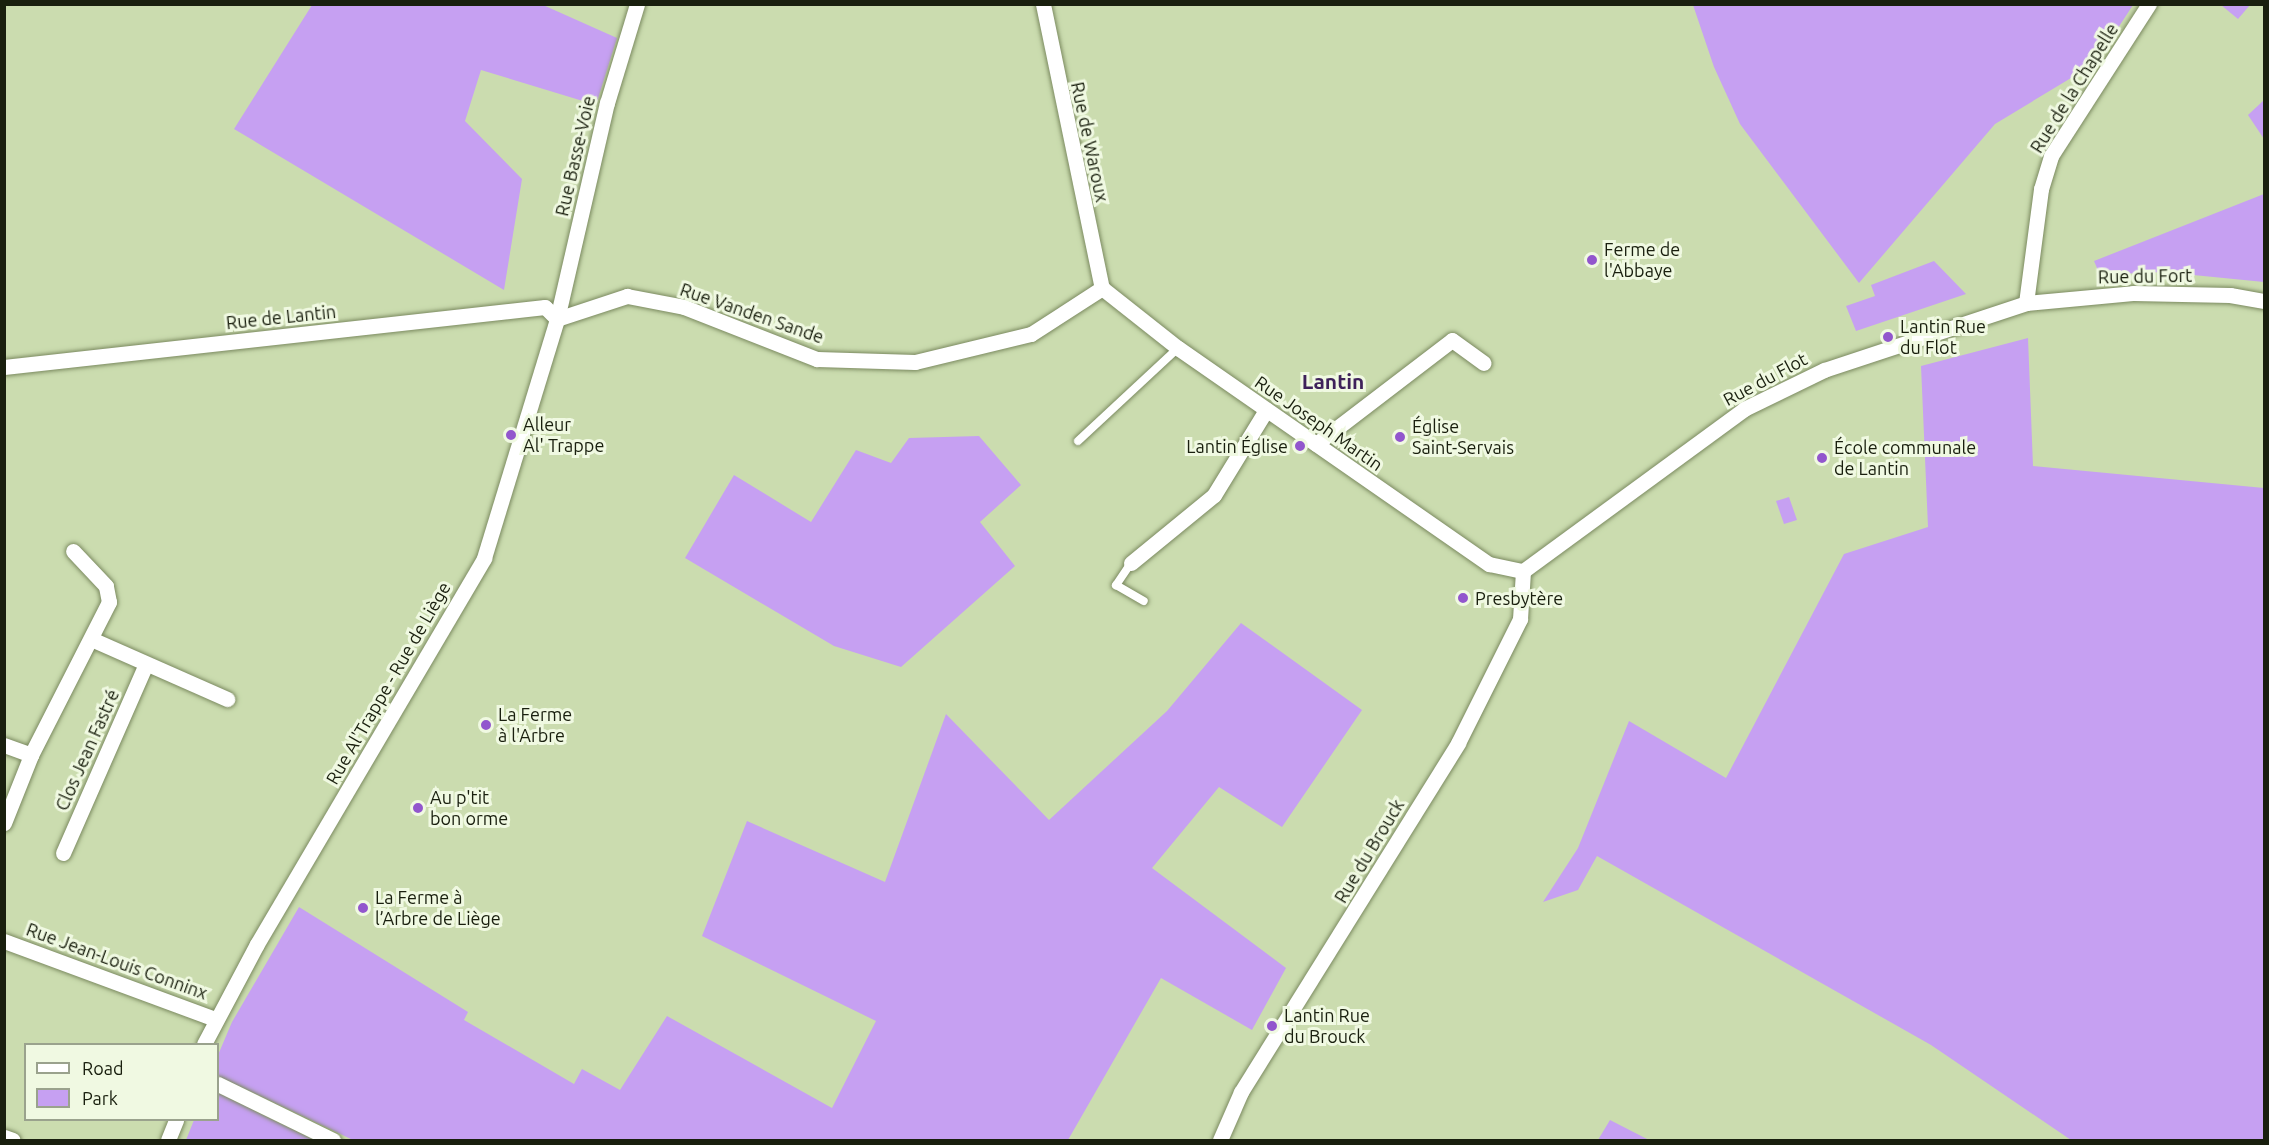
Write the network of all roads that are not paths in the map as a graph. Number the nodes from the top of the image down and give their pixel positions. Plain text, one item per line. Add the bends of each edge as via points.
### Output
1 (638, 4) edge
2 (1043, 4) edge
3 (2149, 4) edge
4 (1102, 288) junction
5 (2265, 301) edge
6 (2026, 303) junction
7 (557, 319) junction
8 (1178, 348) junction
9 (1484, 363) dead end
10 (4, 367) edge
11 (1266, 410) junction
12 (1078, 441) dead end
13 (1316, 444) junction
14 (74, 551) dead end
15 (1131, 563) joint
16 (1523, 570) junction
17 (1144, 601) dead end
18 (91, 639) junction
19 (146, 664) junction
20 (227, 699) dead end
21 (4, 745) edge
22 (31, 755) junction
23 (4, 823) edge
24 (63, 853) dead end
25 (4, 941) edge
26 (215, 1019) junction
27 (204, 1043) edge
28 (219, 1084) edge
29 (175, 1121) edge
30 (4, 1137) edge
31 (14, 1140) edge
32 (168, 1140) edge
33 (333, 1140) edge
34 (1222, 1140) edge

1 - 7 street, Rue Basse-Voie via 607,103
2 - 4 street, Rue de Waroux
3 - 6 street, Rue de la Chapelle via 2051,156 2042,189
4 - 7 street, Rue Vanden Sande via 1031,334 915,362 817,359 684,308 627,296
4 - 8 street, Rue Joseph Martin
5 - 6 street, Rue du Fort via 2229,295 2133,293
6 - 16 street, Rue du Flot via 1891,346 1787,386 1744,409
7 - 10 street, Rue de Lantin via 545,307
7 - 26 street, Rue Al'Trappe - Rue de Liège via 484,558
8 - 11 street, Rue Joseph Martin
8 - 12 lane
9 - 13 street via 1452,340
11 - 13 street, Rue Joseph Martin
11 - 15 street via 1214,495
13 - 16 street, Rue Joseph Martin via 1489,564
14 - 18 street via 109,594
15 - 17 lane via 1116,585
16 - 34 street, Rue du Brouck via 1520,619 1458,743 1241,1092
18 - 19 street
18 - 22 street
19 - 20 street
19 - 24 street, Clos Jean Fastré
21 - 22 street
22 - 23 street
25 - 26 street, Rue Jean-Louis Conninx
26 - 27 street, Rue Al'Trappe - Rue de Liège
28 - 33 street
29 - 32 street
30 - 31 street

